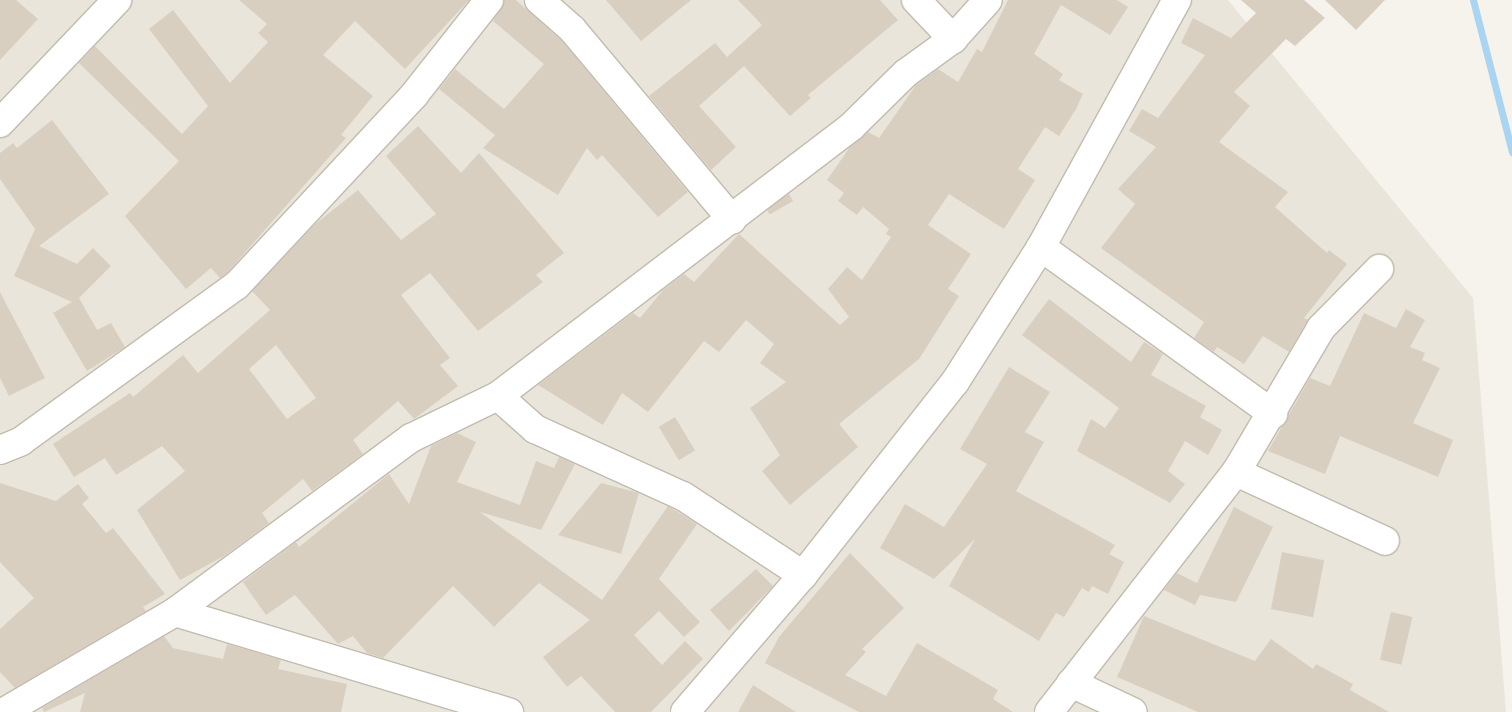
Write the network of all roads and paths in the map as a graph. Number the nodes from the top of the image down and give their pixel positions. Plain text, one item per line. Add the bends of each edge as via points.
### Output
1 (117, 0) edge
2 (489, 0) edge
3 (539, 0) edge
4 (916, 0) edge
5 (988, 0) edge
6 (1177, 0) edge
7 (953, 39) junction
8 (0, 123) edge
9 (732, 220) junction
10 (1042, 247) junction
11 (1379, 269) dead end
12 (498, 396) junction
13 (1273, 414) junction
14 (0, 450) edge
15 (1236, 472) junction
16 (1385, 541) dead end
17 (803, 575) junction
18 (175, 612) junction
19 (1071, 683) junction
20 (4, 712) edge
21 (509, 712) edge
22 (685, 712) edge
23 (1049, 712) edge
24 (1133, 712) edge

1 - 8 street
2 - 14 street via 414,95 237,285 20,442
3 - 9 street via 572,28
4 - 7 street
5 - 7 street
6 - 10 street
7 - 9 street via 906,73 851,127
9 - 12 street
10 - 13 street
10 - 17 street via 955,382
11 - 13 street via 1321,328
12 - 17 street via 535,429 683,496
12 - 18 street via 411,438
13 - 15 street
15 - 16 street
15 - 19 street
17 - 22 street
18 - 20 street
18 - 21 street
19 - 23 street
19 - 24 street

